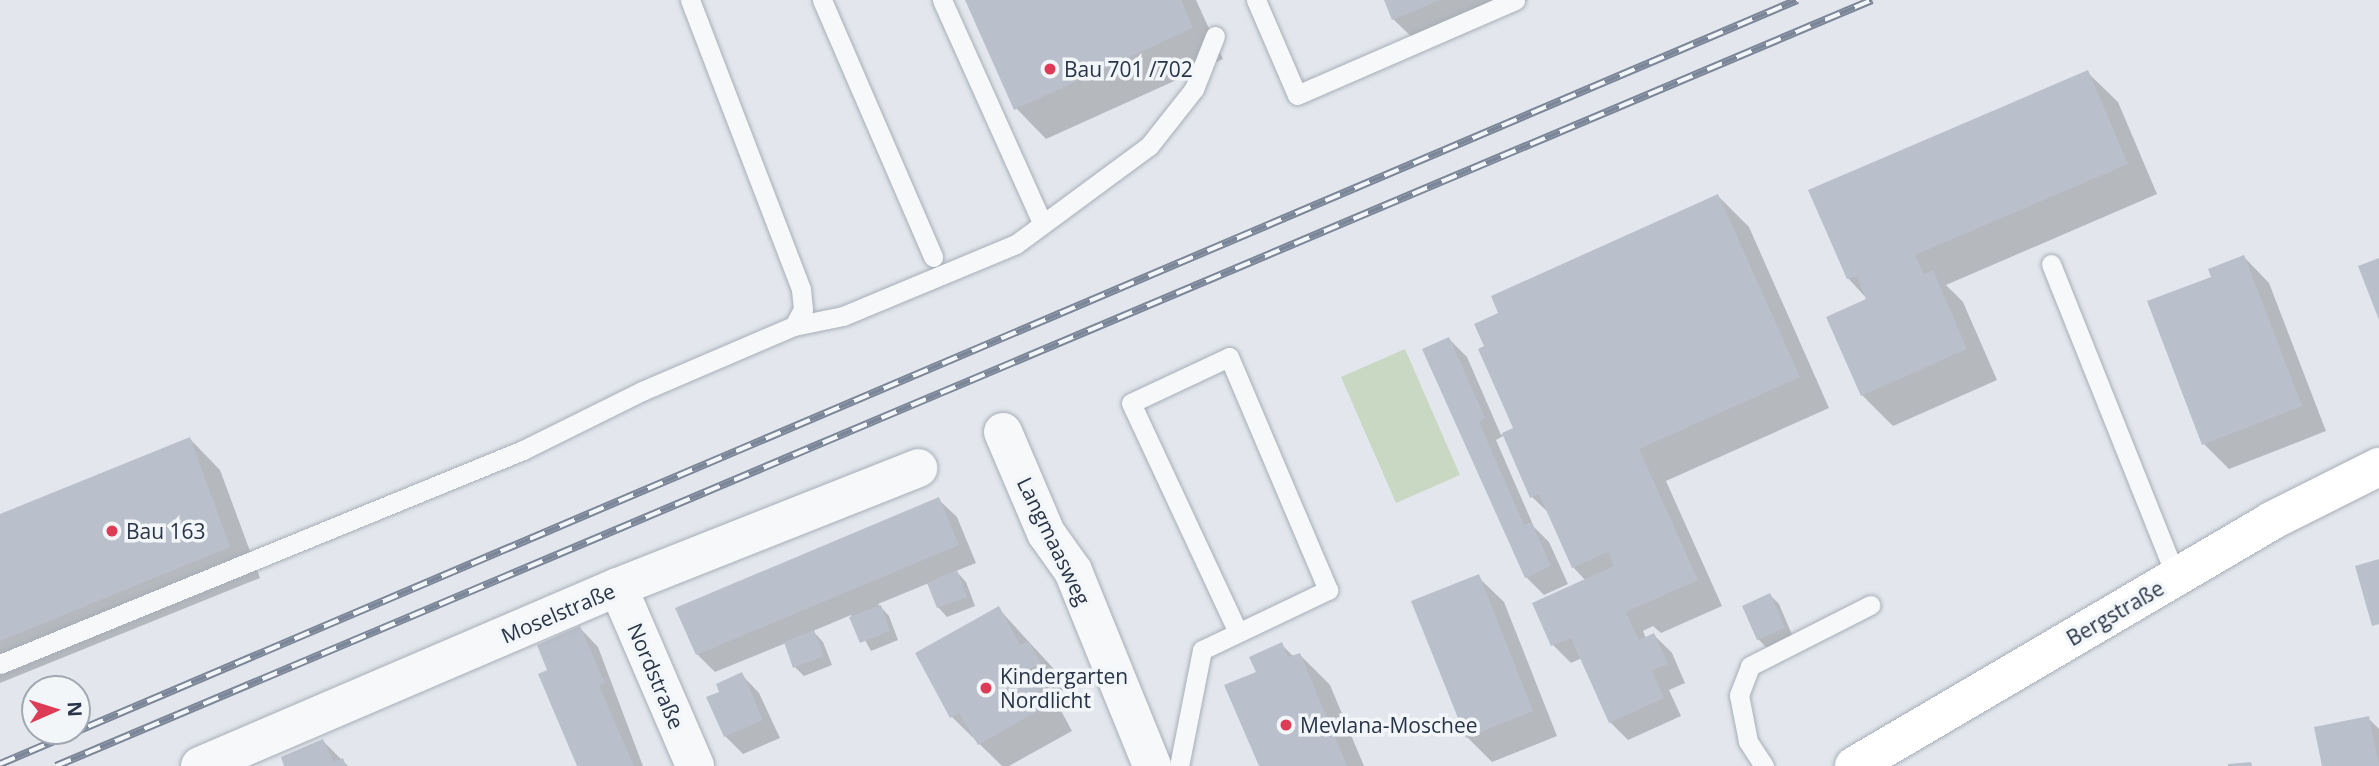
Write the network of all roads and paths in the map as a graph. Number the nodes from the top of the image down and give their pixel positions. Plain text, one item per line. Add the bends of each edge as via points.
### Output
1 (690, 0) edge
2 (822, 0) edge
3 (942, 0) edge
4 (1256, 0) edge
5 (1515, 0) edge
6 (1215, 36) dead end
7 (1042, 223) junction
8 (933, 257) dead end
9 (2051, 264) dead end
10 (794, 326) junction
11 (1003, 432) dead end
12 (2379, 467) edge
13 (918, 468) dead end
14 (2176, 577) junction
15 (618, 587) junction
16 (1870, 606) dead end
17 (1238, 632) junction
18 (0, 664) edge
19 (243, 758) edge
20 (200, 766) edge
21 (695, 766) edge
22 (1152, 766) edge
23 (1180, 766) edge
24 (1764, 766) edge
25 (1854, 766) edge

1 - 10 lane via 801,289 803,309
2 - 8 lane
3 - 7 lane
4 - 5 lane via 1297,95
6 - 7 lane via 1194,89 1149,146
7 - 10 lane via 1016,244 855,311
9 - 14 lane
10 - 18 lane via 642,391 523,450
11 - 22 street, Langmaasweg via 1046,533 1073,571
12 - 14 main road, Bergstraße via 2270,522
13 - 15 street, Moselstraße
14 - 25 main road, Bergstraße
15 - 19 street, Moselstraße
15 - 21 street, Nordstraße
16 - 24 lane via 1749,666 1738,695 1748,741
17 - 17 lane via 1328,590 1229,357 1131,403
17 - 23 lane via 1202,650
19 - 20 street, Moselstraße

